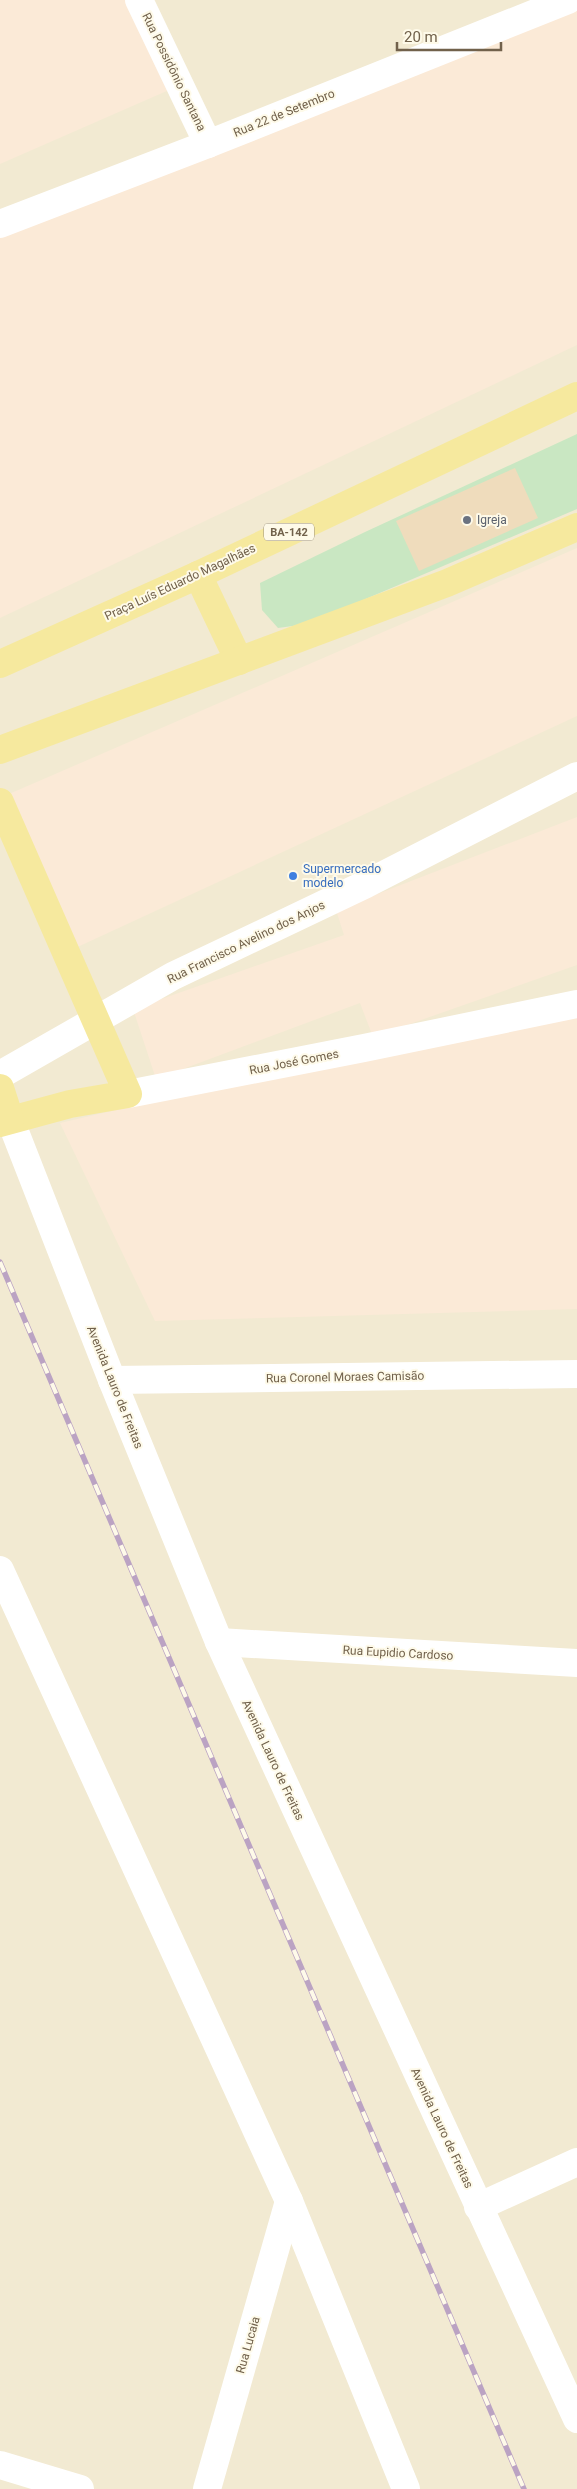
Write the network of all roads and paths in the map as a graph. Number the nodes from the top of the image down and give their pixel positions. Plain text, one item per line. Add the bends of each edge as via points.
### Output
1 (139, 0) edge
2 (568, 0) edge
3 (208, 144) junction
4 (0, 224) edge
5 (577, 396) edge
6 (577, 527) edge
7 (198, 575) junction
8 (239, 661) junction
9 (0, 664) edge
10 (0, 750) edge
11 (577, 776) edge
12 (0, 802) edge
13 (577, 1004) edge
14 (94, 1021) junction
15 (0, 1075) edge
16 (0, 1088) edge
17 (128, 1094) junction
18 (5, 1121) edge
19 (577, 1374) edge
20 (112, 1380) junction
21 (0, 1570) edge
22 (220, 1642) junction
23 (577, 1663) edge
24 (577, 2162) edge
25 (289, 2201) junction
26 (478, 2207) junction
27 (577, 2419) edge
28 (0, 2465) edge
29 (80, 2489) edge
30 (207, 2489) edge
31 (406, 2489) edge

1 - 3 street, Rua Possidônio Santana
2 - 3 street, Rua 22 de Setembro
3 - 4 street, Rua 22 de Setembro
5 - 7 main road, Praça Luís Eduardo Magalhães / BA-142
6 - 8 main road via 447,583
7 - 8 main road
7 - 9 main road, Praça Luís Eduardo Magalhães / BA-142
8 - 10 main road
11 - 14 street, Rua Francisco Avelino dos Anjos via 366,884 173,976
12 - 14 main road
13 - 17 street, Rua José Gomes
14 - 15 street, Rua Francisco Avelino dos Anjos
14 - 17 main road
16 - 18 main road, Avenida Lauro de Freitas
17 - 18 main road, Rua José Gomes via 70,1104
18 - 20 street, Avenida Lauro de Freitas
19 - 20 street, Rua Coronel Moraes Camisão
20 - 22 street, Avenida Lauro de Freitas
21 - 25 street
22 - 23 street, Rua Eupidio Cardoso
22 - 26 street, Avenida Lauro de Freitas
24 - 26 street
25 - 30 street, Rua Lucaia
25 - 31 street
26 - 27 street, Avenida Lauro de Freitas
28 - 29 street

